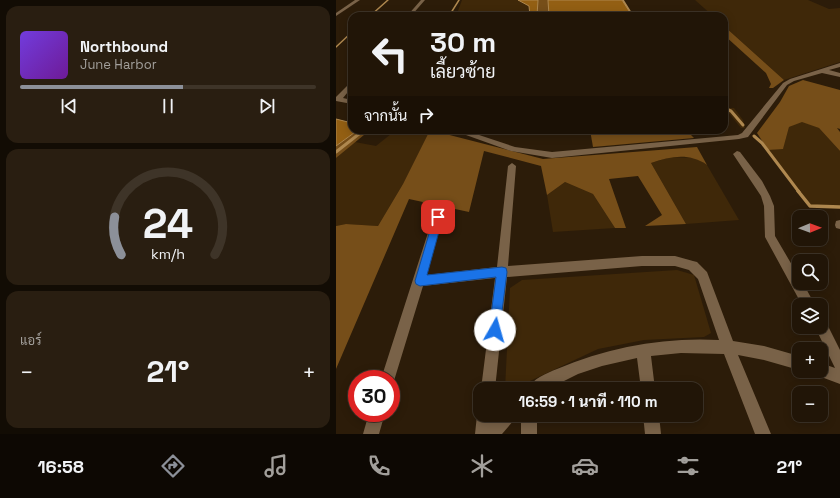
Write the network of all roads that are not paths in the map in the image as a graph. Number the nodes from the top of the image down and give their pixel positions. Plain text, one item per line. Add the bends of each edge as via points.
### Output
1 (358, 0) edge
2 (423, 0) edge
3 (412, 12) edge
4 (336, 16) edge
5 (840, 65) edge
6 (823, 71) junction
7 (840, 75) edge
8 (348, 87) edge
9 (337, 99) edge
10 (348, 101) edge
11 (468, 134) edge
12 (737, 154) dead end
13 (512, 166) dead end
14 (438, 217) dead end
15 (502, 272) junction
16 (420, 281) junction
17 (805, 298) edge
18 (825, 334) edge
19 (728, 347) junction
20 (643, 351) junction
21 (792, 361) edge
22 (840, 364) edge
23 (391, 370) edge
24 (828, 373) edge
25 (840, 377) edge
26 (489, 382) edge
27 (548, 382) edge
28 (647, 382) edge
29 (375, 422) edge
30 (484, 422) edge
31 (502, 422) edge
32 (528, 422) edge
33 (652, 422) edge
34 (371, 434) edge
35 (483, 434) edge
36 (491, 434) edge
37 (529, 434) edge
38 (653, 434) edge
39 (763, 434) edge

1 - 4 street
2 - 3 street
5 - 6 street
6 - 7 street
6 - 11 street via 785,84 745,135 734,138 552,155 514,150
8 - 9 street
9 - 10 street
12 - 17 street via 765,196 769,209 767,228 770,237
13 - 15 street
14 - 16 street
15 - 16 street
15 - 19 street via 642,262 686,263 703,276
15 - 26 street
16 - 23 street
18 - 22 street
19 - 20 street via 671,347
19 - 21 street
19 - 39 street
20 - 27 street via 598,360 574,368
20 - 28 street
24 - 25 street
29 - 34 street
30 - 35 street
31 - 36 street
32 - 37 street
33 - 38 street

